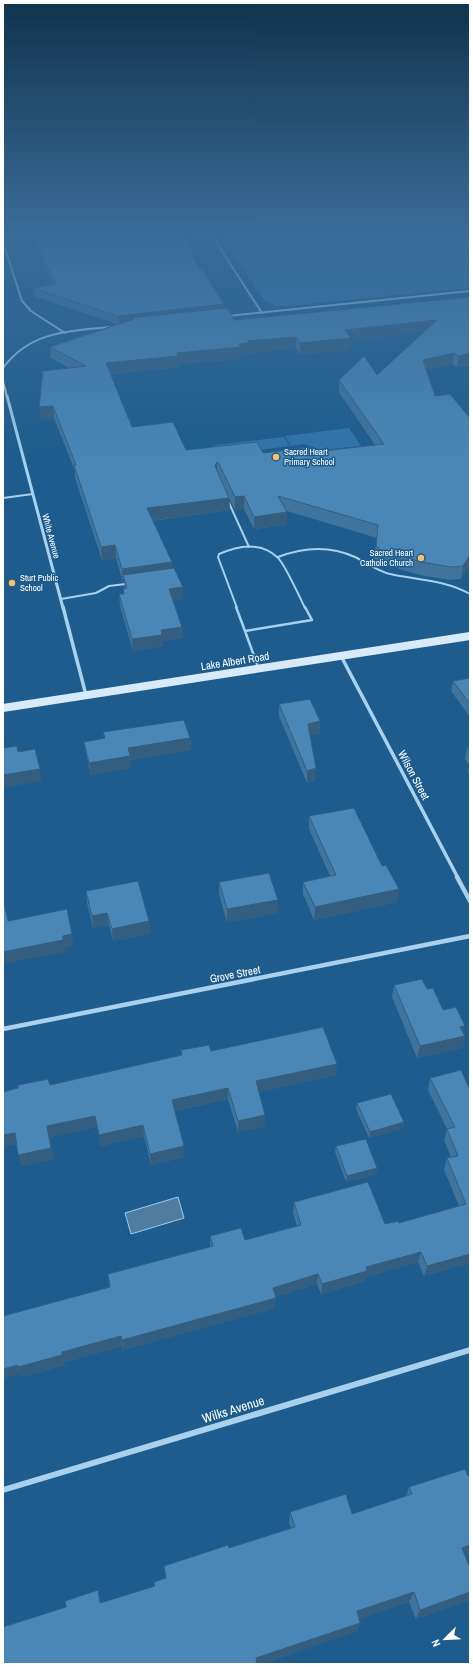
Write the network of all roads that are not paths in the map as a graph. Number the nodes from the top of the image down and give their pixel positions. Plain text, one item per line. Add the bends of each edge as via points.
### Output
1 (31, 310) edge
2 (260, 310) edge
3 (294, 310) edge
4 (262, 313) junction
5 (223, 317) edge
6 (113, 327) edge
7 (65, 332) junction
8 (3, 368) edge
9 (3, 381) edge
10 (33, 494) junction
11 (3, 498) edge
12 (226, 498) edge
13 (249, 547) junction
14 (278, 557) junction
15 (131, 583) edge
16 (470, 594) edge
17 (61, 599) junction
18 (244, 630) junction
19 (470, 636) edge
20 (341, 656) junction
21 (259, 669) junction
22 (86, 695) junction
23 (3, 708) edge
24 (470, 901) edge
25 (470, 936) edge
26 (3, 1029) edge
27 (470, 1350) edge
28 (3, 1490) edge

1 - 7 street
2 - 4 street
3 - 4 street
4 - 5 street
6 - 7 street
7 - 8 street via 28,344 7,361
9 - 10 street, White Avenue
10 - 11 lane
10 - 17 street, White Avenue
12 - 13 lane
13 - 14 lane via 266,550
13 - 18 lane via 223,551 218,557
14 - 16 lane via 294,551 318,548 334,551 359,559 376,570 442,583
14 - 18 lane via 312,620
15 - 17 lane
17 - 22 street, White Avenue
18 - 21 lane
19 - 20 main road, Lake Albert Road
20 - 21 main road, Lake Albert Road
20 - 24 street, Wilson Street
21 - 22 main road, Lake Albert Road
22 - 23 main road, Lake Albert Road
25 - 26 street, Grove Street
27 - 28 street, Wilks Avenue

